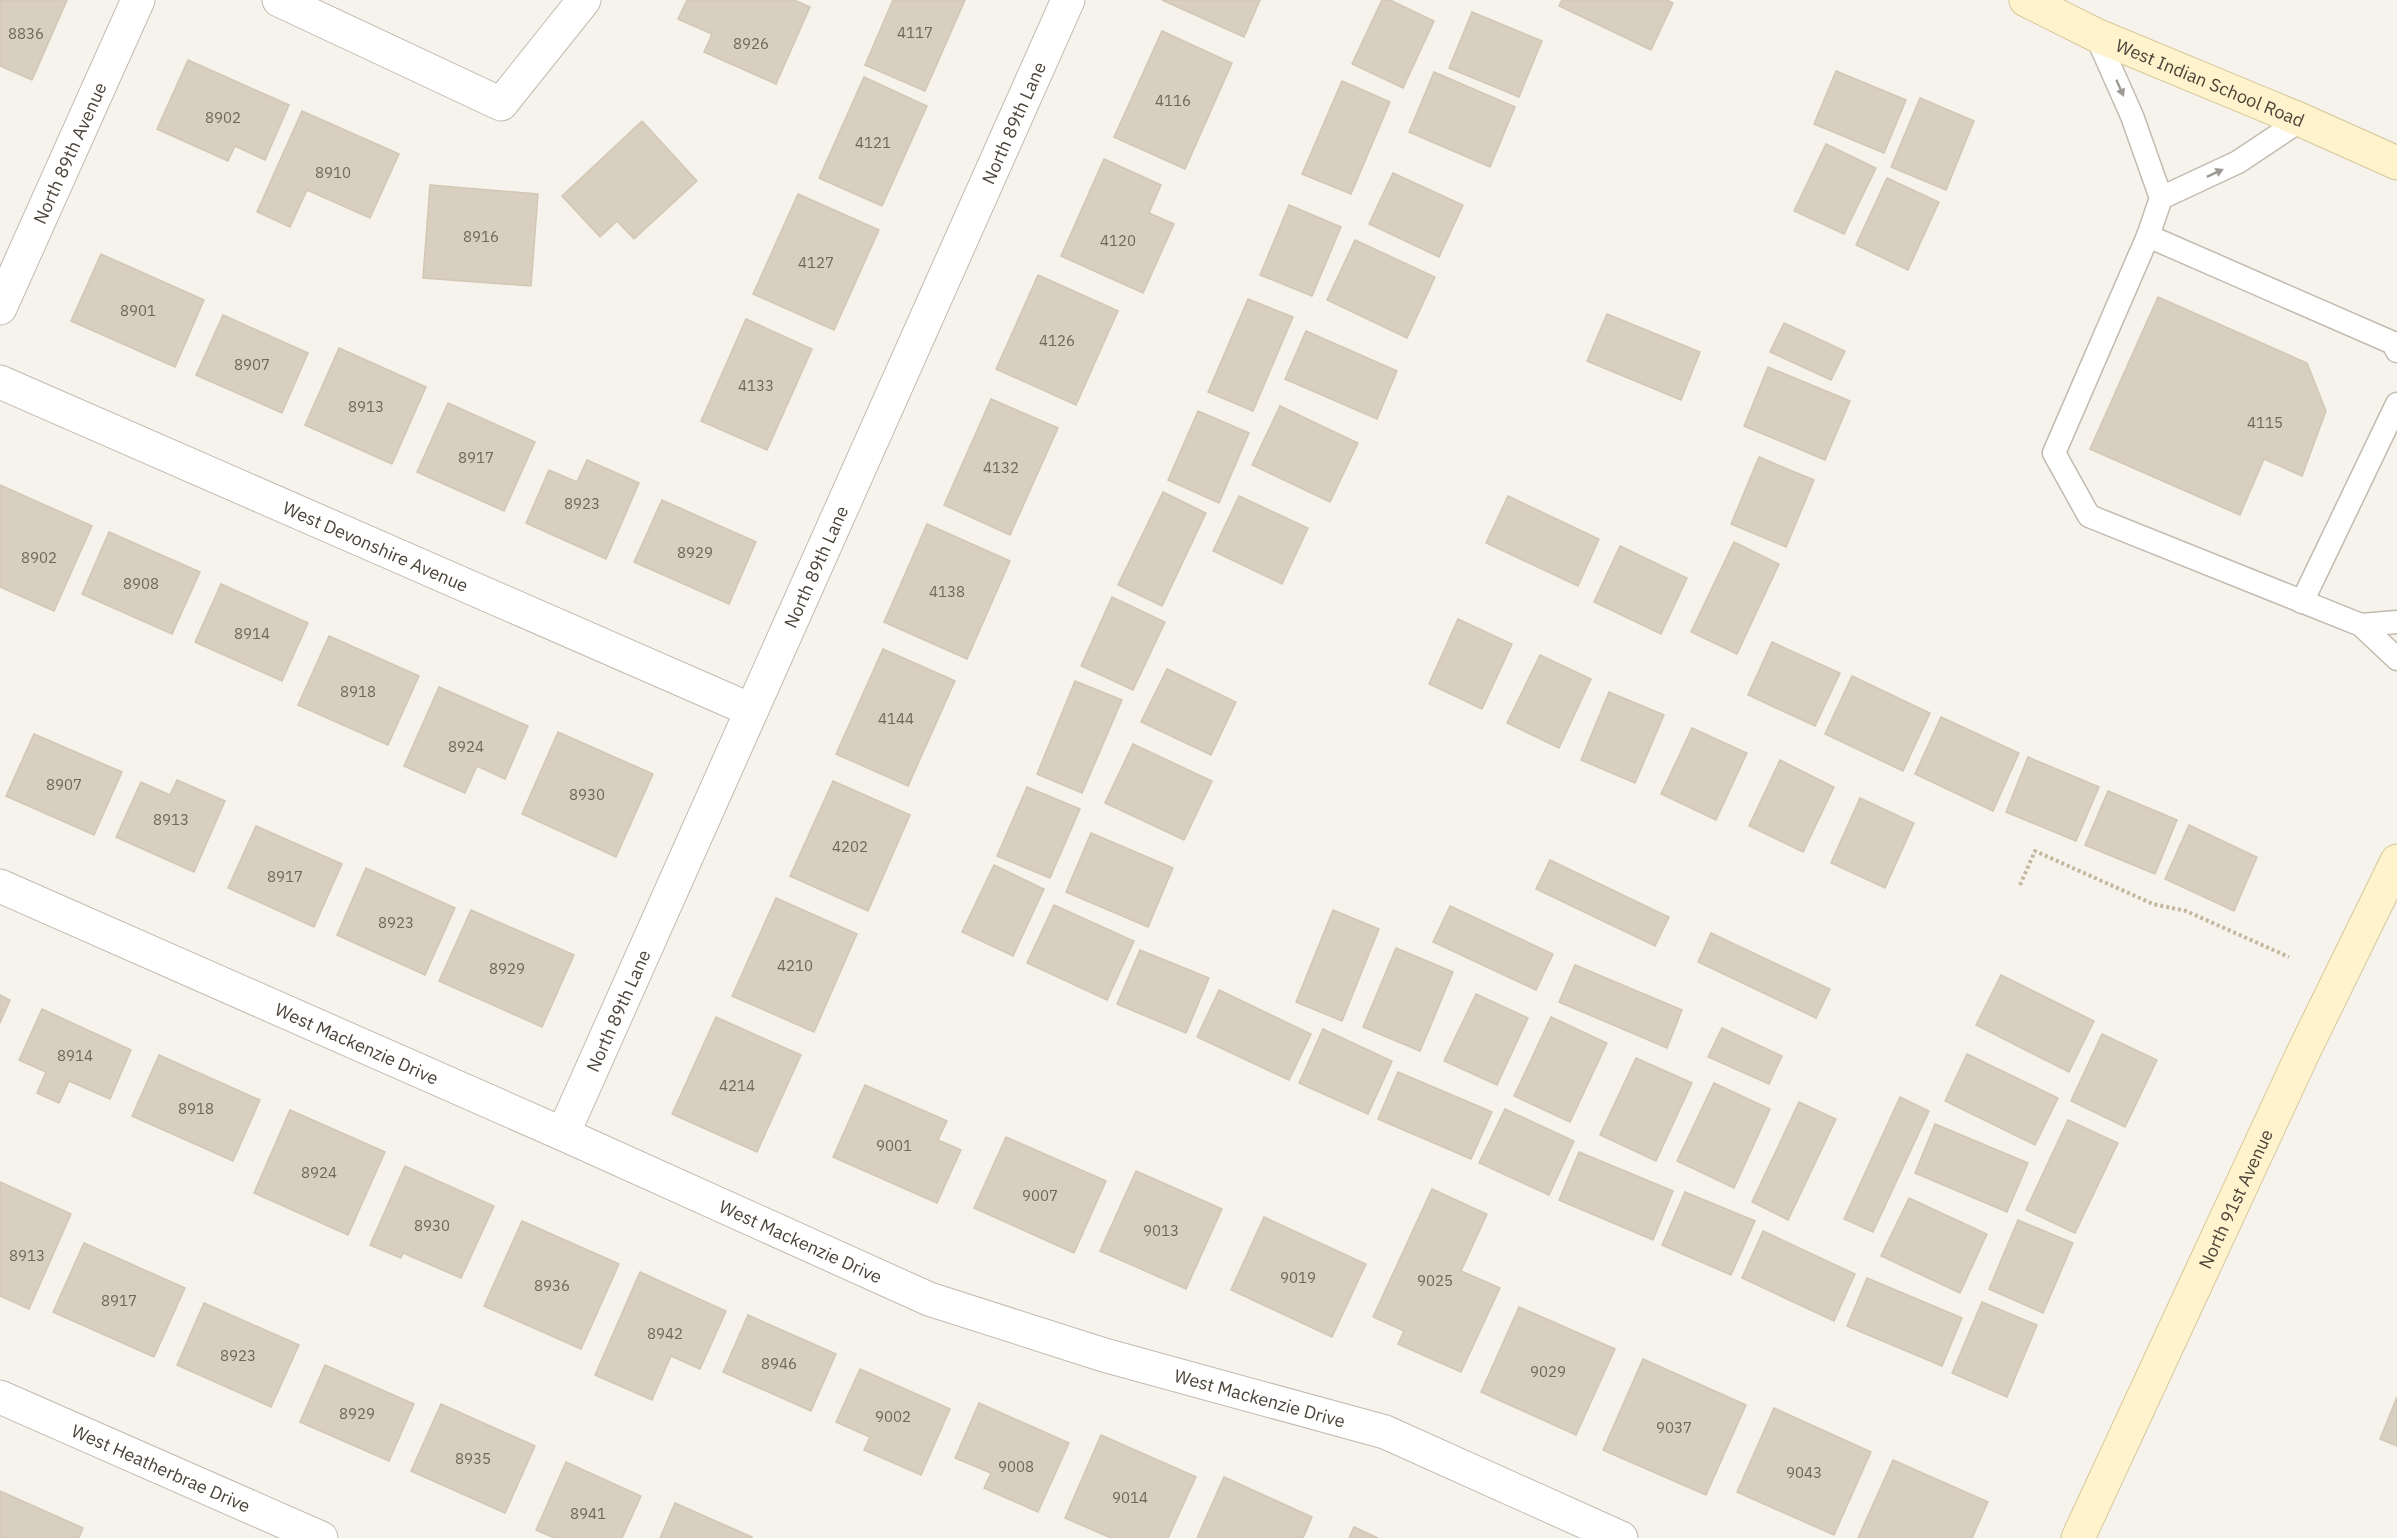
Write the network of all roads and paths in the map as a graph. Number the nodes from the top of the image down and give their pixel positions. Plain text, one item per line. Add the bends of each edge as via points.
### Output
1 (138, 0) edge
2 (279, 0) edge
3 (584, 0) edge
4 (1068, 0) edge
5 (2026, 0) edge
6 (2096, 35) junction
7 (2301, 120) junction
8 (2397, 163) edge
9 (2162, 198) junction
10 (2148, 236) junction
11 (0, 308) edge
12 (2397, 351) edge
13 (0, 382) edge
14 (2397, 404) edge
15 (2302, 602) junction
16 (2397, 622) edge
17 (2361, 625) junction
18 (2397, 659) edge
19 (751, 710) junction
20 (2397, 861) edge
21 (2020, 885) dead end
22 (0, 886) edge
23 (2289, 957) dead end
24 (563, 1134) junction
25 (0, 1397) edge
26 (321, 1538) edge
27 (1621, 1538) edge
28 (2078, 1538) edge

1 - 11 street, North 89th Avenue
2 - 3 street via 501,104
4 - 19 street, North 89th Lane
5 - 6 main road, West Indian School Road
6 - 7 main road, West Indian School Road
6 -> 9 lane
7 - 8 main road, West Indian School Road
9 -> 7 lane via 2238,162
9 - 10 lane
10 - 12 lane via 2393,343
10 - 15 lane via 2054,453 2089,516
13 - 19 street, West Devonshire Avenue
14 - 15 lane
15 - 17 lane
16 - 17 lane
17 - 18 lane
19 - 24 street, North 89th Lane
20 - 28 main road, North 91st Avenue via 2302,1055
21 - 23 path via 2035,851 2153,904 2186,911
22 - 24 street, West Mackenzie Drive
24 - 27 street, West Mackenzie Drive via 929,1299 1104,1355 1385,1432
25 - 26 street, West Heatherbrae Drive

